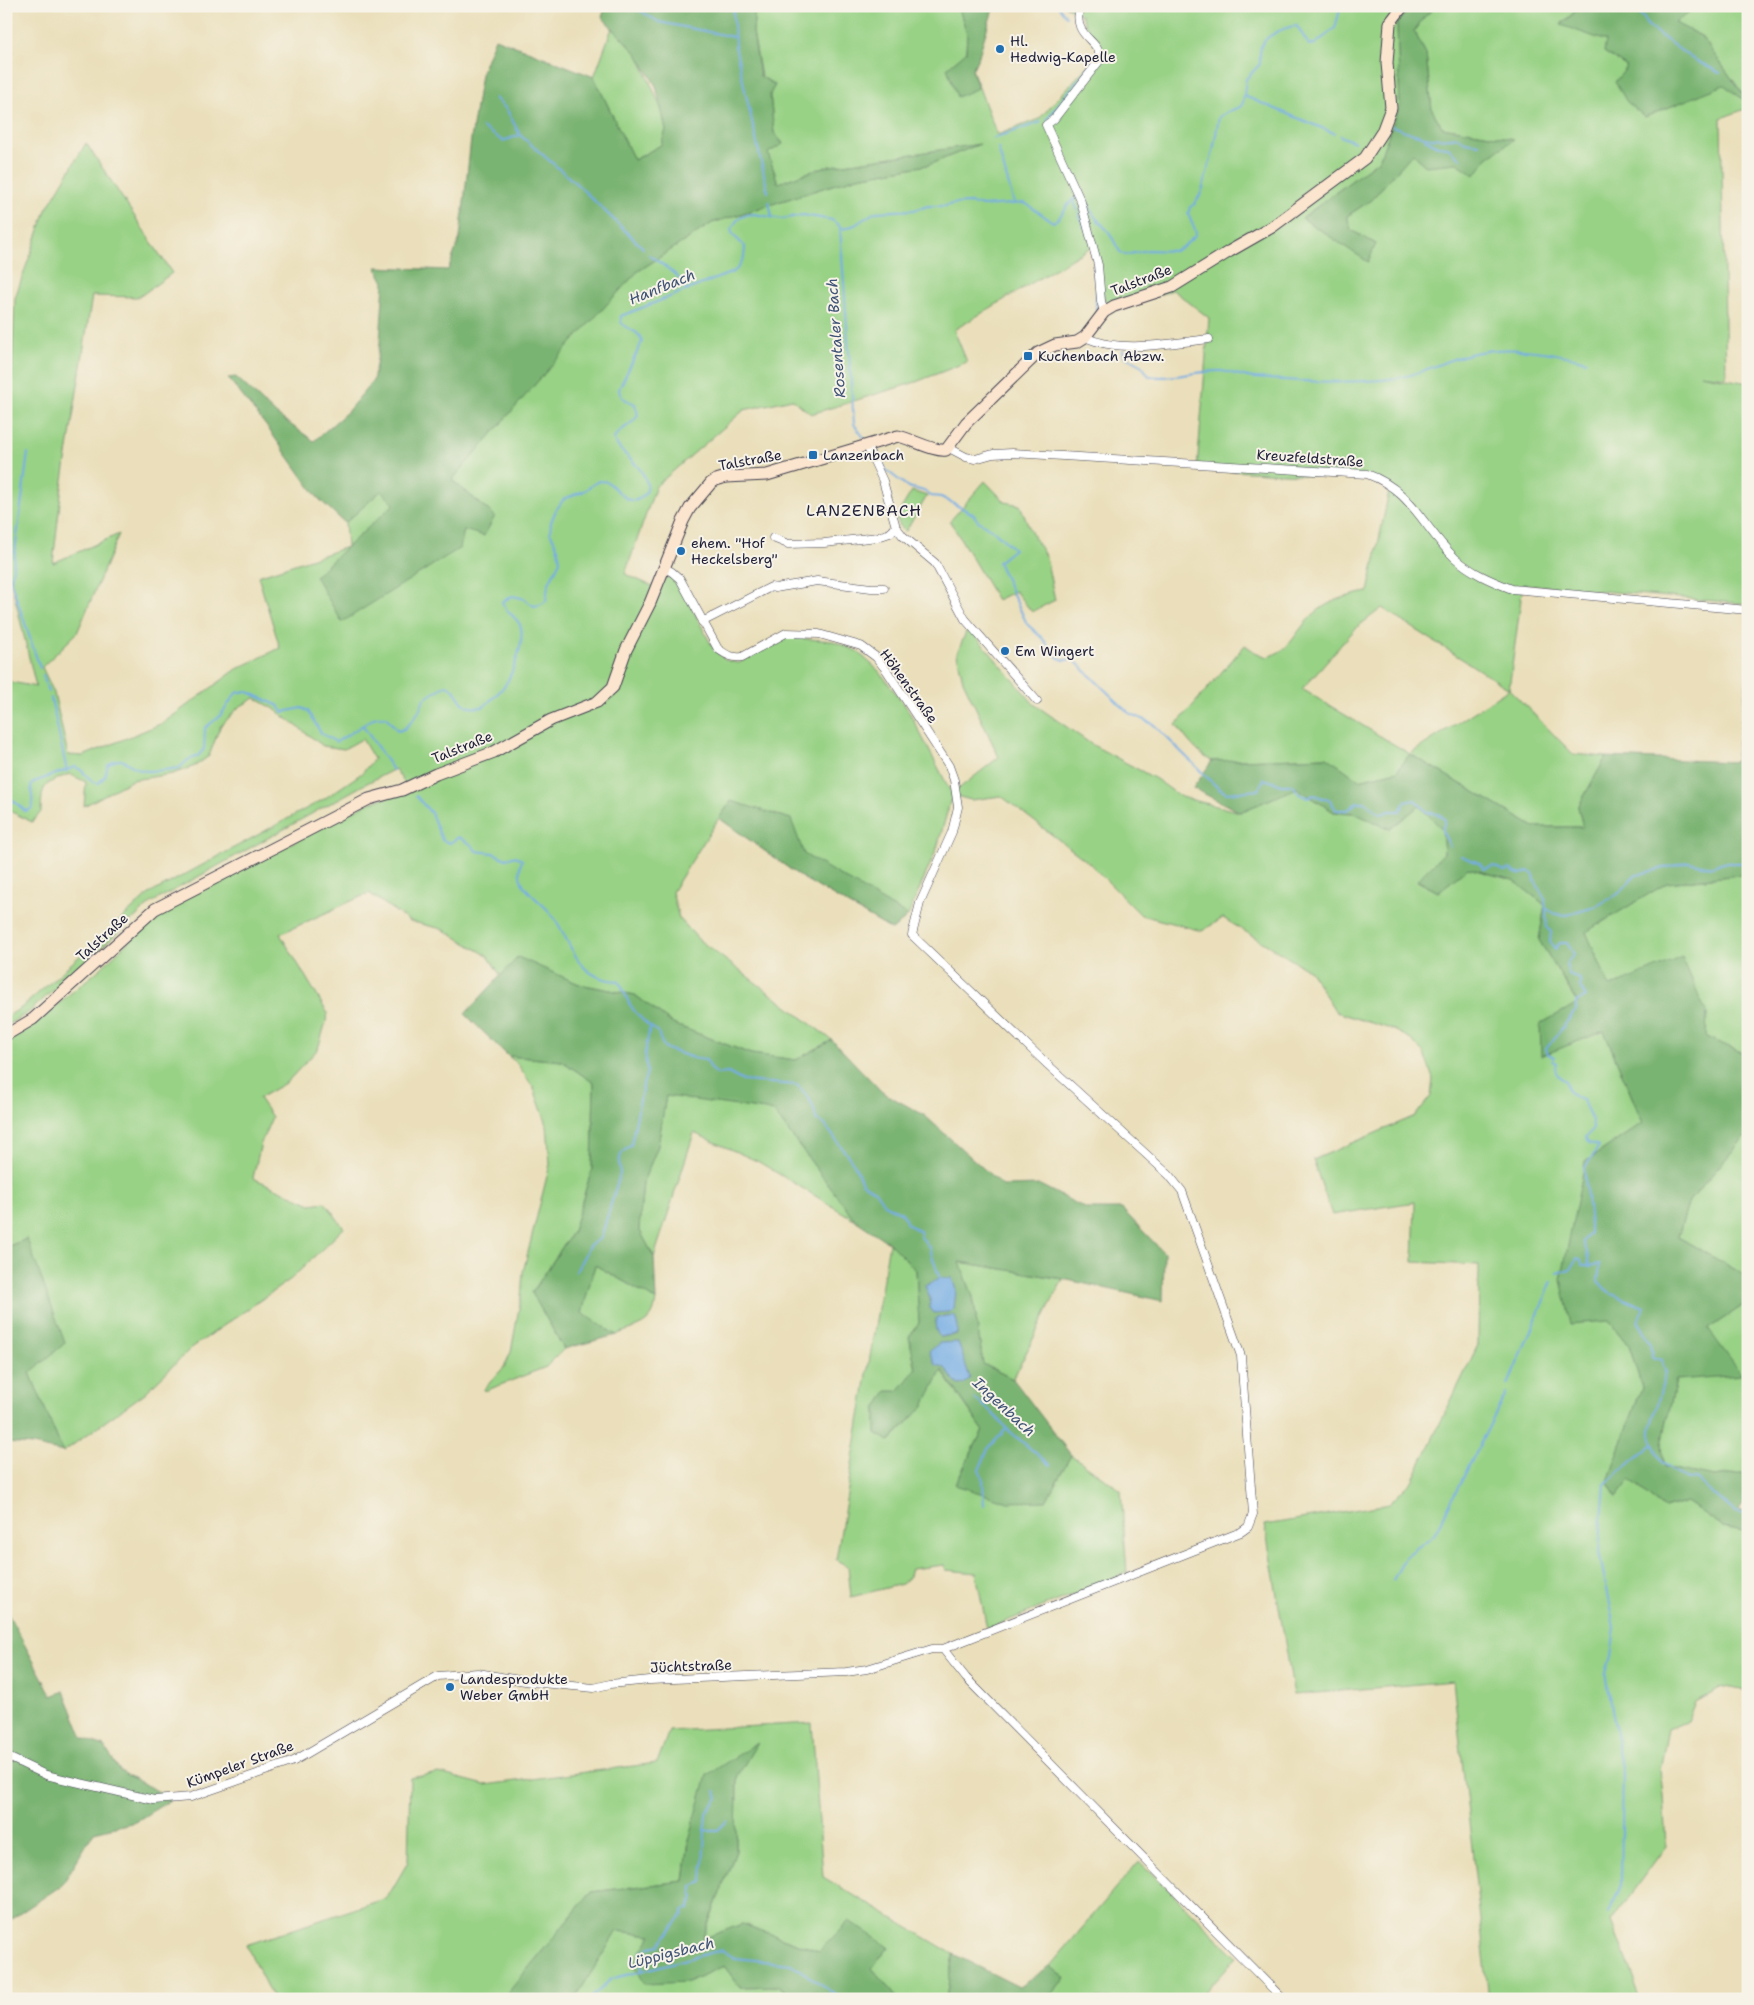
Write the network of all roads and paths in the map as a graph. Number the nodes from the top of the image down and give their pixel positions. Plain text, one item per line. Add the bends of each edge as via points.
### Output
1 (1080, 6) edge
2 (1403, 6) edge
3 (1104, 312) junction
4 (1085, 337) junction
5 (1209, 339) dead end
6 (867, 446) junction
7 (949, 448) junction
8 (896, 527) junction
9 (772, 538) dead end
10 (665, 568) junction
11 (884, 588) dead end
12 (1748, 610) edge
13 (702, 622) junction
14 (1037, 700) dead end
15 (954, 780) joint
16 (6, 1035) edge
17 (943, 1649) junction
18 (438, 1676) joint
19 (6, 1756) edge
20 (1283, 1999) edge

1 - 3 street via 1078,24 1098,49 1100,60 1046,126 1081,202 1098,265
2 - 3 main road, Talstraße via 1390,23 1387,63 1391,108 1382,132 1365,158 1272,227 1172,287
3 - 4 main road, Talstraße
4 - 5 street via 1097,343 1145,346
4 - 7 main road via 1038,353 966,423
6 - 7 main road, Talstraße via 898,436 936,450
6 - 8 street via 883,481
6 - 10 main road, Talstraße via 767,475 726,477 711,483 683,520
7 - 12 street, Kreuzfeldstraße via 975,459 1012,453 1368,474 1395,488 1465,566 1487,580 1512,589
8 - 9 street via 878,537 824,543 788,544
8 - 14 street via 935,563 965,619
10 - 13 street, Höhenstraße via 680,579
10 - 16 main road, Talstraße via 626,650 613,687 597,702 551,720 494,752 402,790 369,799 155,909 33,1019
11 - 13 street via 818,581 771,587
13 - 15 street, Höhenstraße via 718,649 734,658 742,657 786,632 819,634 861,646 876,657 947,762
15 - 17 street, Jüchtstraße via 958,807 952,832 920,903 912,935 1169,1175 1182,1191 1241,1356 1253,1514 1248,1527 1241,1532
17 - 18 street, Jüchtstraße via 932,1649 867,1670 650,1680 594,1688 478,1673
17 - 20 street via 966,1678
18 - 19 street, Kümpeler Straße via 294,1761 191,1797 154,1800 46,1775

